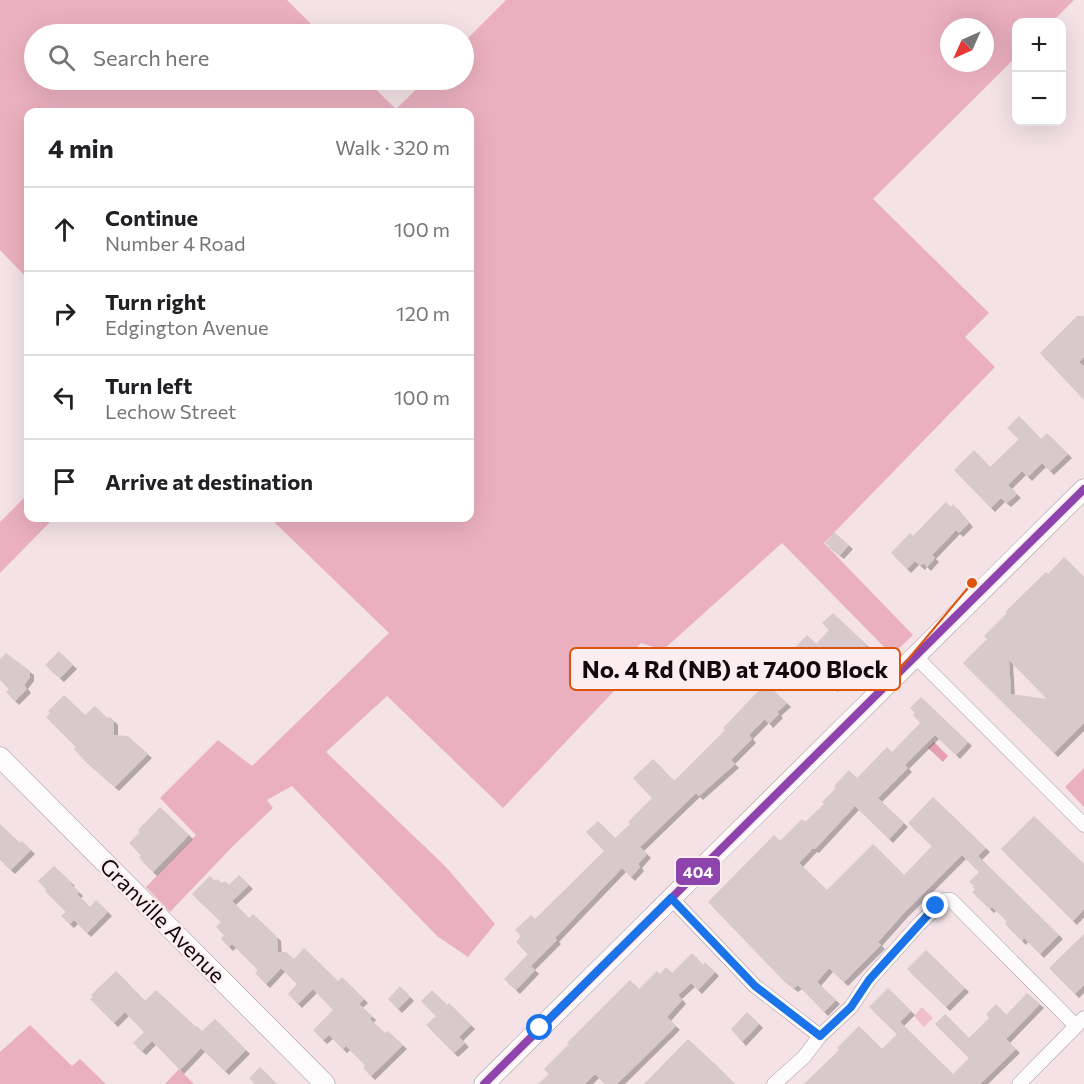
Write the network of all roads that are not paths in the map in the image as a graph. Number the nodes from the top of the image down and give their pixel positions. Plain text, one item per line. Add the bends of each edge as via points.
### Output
1 (1084, 489) edge
2 (915, 656) junction
3 (0, 757) edge
4 (1084, 825) edge
5 (671, 898) junction
6 (1080, 1022) edge
7 (820, 1036) junction
8 (325, 1084) edge
9 (484, 1084) edge
10 (774, 1084) edge
11 (1019, 1084) edge

1 - 2 main road
2 - 4 street
2 - 5 main road
3 - 8 main road, Granville Avenue
5 - 7 street via 755,986
5 - 9 main road
6 - 7 street via 951,900 944,900 869,980 851,1007
6 - 11 street
7 - 10 street

